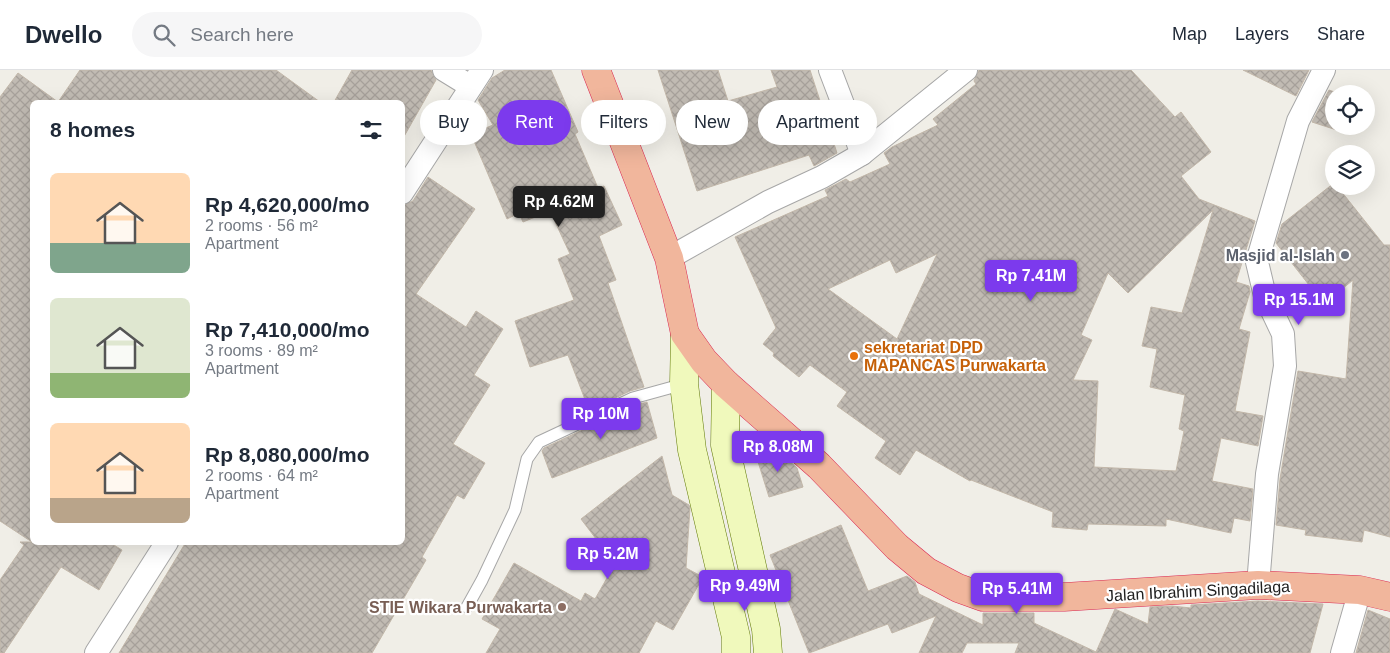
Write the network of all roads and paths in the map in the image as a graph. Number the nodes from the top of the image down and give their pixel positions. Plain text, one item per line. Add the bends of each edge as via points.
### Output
1 (444, 70) edge
2 (596, 70) edge
3 (830, 70) edge
4 (966, 70) edge
5 (1324, 70) edge
6 (476, 78) edge
7 (862, 154) junction
8 (405, 188) edge
9 (669, 258) junction
10 (685, 334) junction
11 (684, 384) junction
12 (726, 384) junction
13 (165, 545) edge
14 (1258, 585) junction
15 (1360, 590) junction
16 (1390, 597) edge
17 (467, 607) dead end
18 (767, 641) edge
19 (736, 645) edge
20 (96, 653) edge
21 (1342, 653) edge

1 - 6 street
2 - 9 highway
3 - 7 street
4 - 7 street
5 - 14 street via 1298,121 1257,262 1265,296 1282,334 1285,366 1267,474
6 - 8 street
7 - 9 street
9 - 10 highway
10 - 11 main road
10 - 12 highway, Jalan Ibrahim Singadilaga via 704,362
11 - 17 lane via 633,398 540,442 527,459 515,510
11 - 19 main road via 692,450
12 - 14 highway, Jalan Ibrahim Singadilaga via 819,466 897,547 926,571 958,588 983,597 1026,598
12 - 18 main road via 725,446
13 - 20 street
14 - 15 highway, Jalan Ibrahim Singadilaga
15 - 16 highway, Jalan Ibrahim Singadilaga
15 - 21 street
18 - 19 main road

